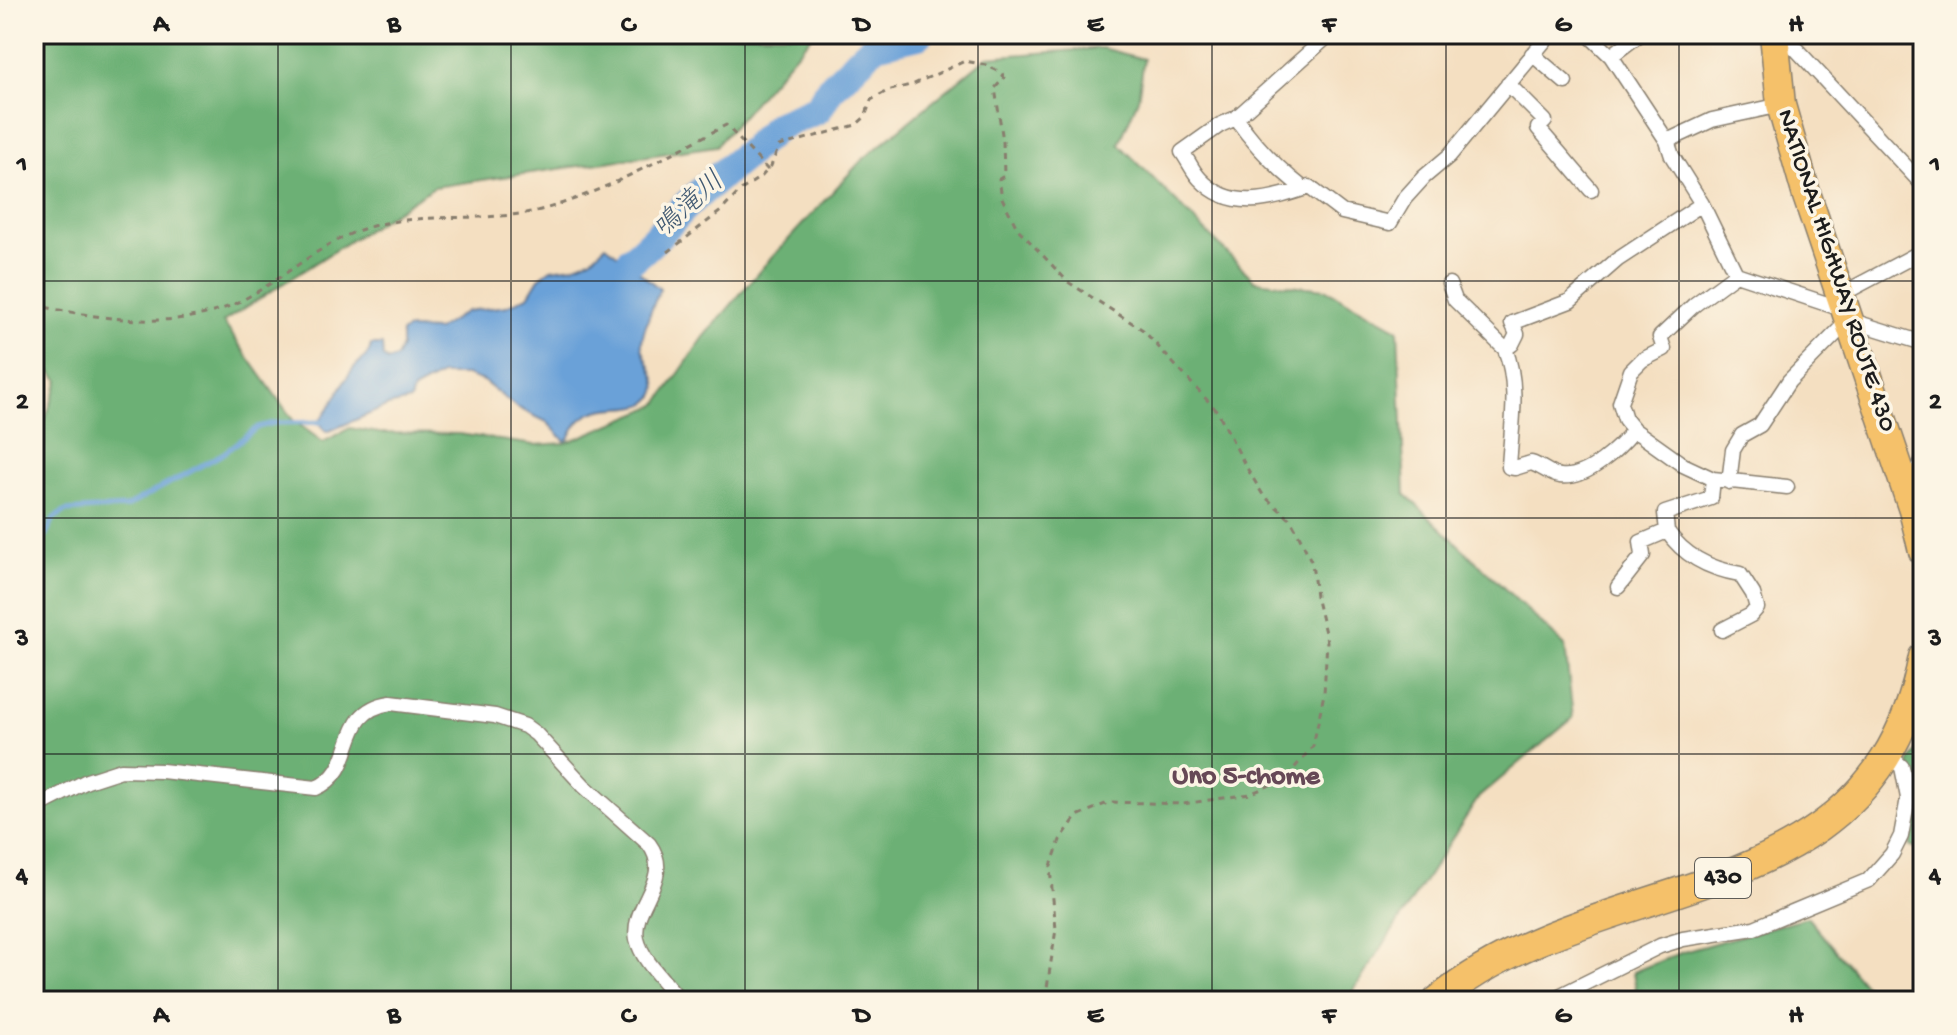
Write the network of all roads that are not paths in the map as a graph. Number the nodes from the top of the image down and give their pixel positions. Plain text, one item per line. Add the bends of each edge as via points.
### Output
1 (1330, 34) edge
2 (1550, 34) edge
3 (1588, 34) edge
4 (1640, 34) edge
5 (1774, 34) edge
6 (1782, 34) edge
7 (1532, 54) junction
8 (1611, 56) junction
9 (1565, 82) dead end
10 (1508, 84) junction
11 (1781, 105) junction
12 (1236, 118) junction
13 (1667, 141) junction
14 (1923, 185) edge
15 (1304, 189) junction
16 (1591, 190) dead end
17 (1702, 204) junction
18 (1923, 251) edge
19 (1736, 274) junction
20 (1449, 284) dead end
21 (1844, 308) junction
22 (1923, 343) edge
23 (1505, 349) junction
24 (1634, 430) junction
25 (1923, 459) edge
26 (1713, 479) junction
27 (1729, 482) junction
28 (1787, 487) dead end
29 (1908, 495) junction
30 (1667, 531) junction
31 (1923, 551) edge
32 (1618, 587) dead end
33 (1722, 630) dead end
34 (1923, 657) edge
35 (1888, 754) junction
36 (34, 808) edge
37 (680, 1001) edge
38 (1437, 1001) edge
39 (1549, 1001) edge

1 - 12 street
2 - 7 street
3 - 8 street
4 - 8 street
5 - 11 highway, NATIONAL HIGHWAY ROUTE 430
6 - 14 street
7 - 9 street
7 - 10 street
8 - 13 street
10 - 15 street via 1449,156 1405,198 1390,223 1342,212 1309,187
10 - 16 street via 1545,121 1538,128
11 - 13 street via 1712,120
11 - 21 highway, NATIONAL HIGHWAY ROUTE 430
12 - 15 street via 1270,161
12 - 15 street via 1182,152 1200,179 1246,202
13 - 17 street
17 - 19 street
17 - 23 street via 1617,260 1570,301 1512,323 1517,334
18 - 21 street
19 - 21 street
19 - 24 street via 1660,337 1664,349 1631,371 1620,403
20 - 23 street via 1455,300
21 - 22 street
21 - 27 street via 1760,425 1742,435 1733,450
21 - 29 highway, NATIONAL HIGHWAY ROUTE 430
23 - 24 street via 1514,379 1509,467 1531,463 1568,476 1602,462
24 - 26 street
25 - 29 street
26 - 27 street
26 - 30 street via 1711,498 1665,513
27 - 28 street
29 - 31 highway, NATIONAL HIGHWAY ROUTE 430
30 - 32 street via 1641,542 1643,555
30 - 33 street via 1701,562 1740,574 1753,594 1757,608 1751,615
34 - 35 highway, 430 via 1906,720
35 - 38 highway, 430 via 1829,821 1769,859 1543,937 1473,974
35 - 39 street via 1902,767 1908,798 1901,836 1869,880 1754,928 1660,946
36 - 37 street via 121,770 316,788 338,772 359,720 378,705 513,720 536,734 656,855 656,877 636,928 638,941

